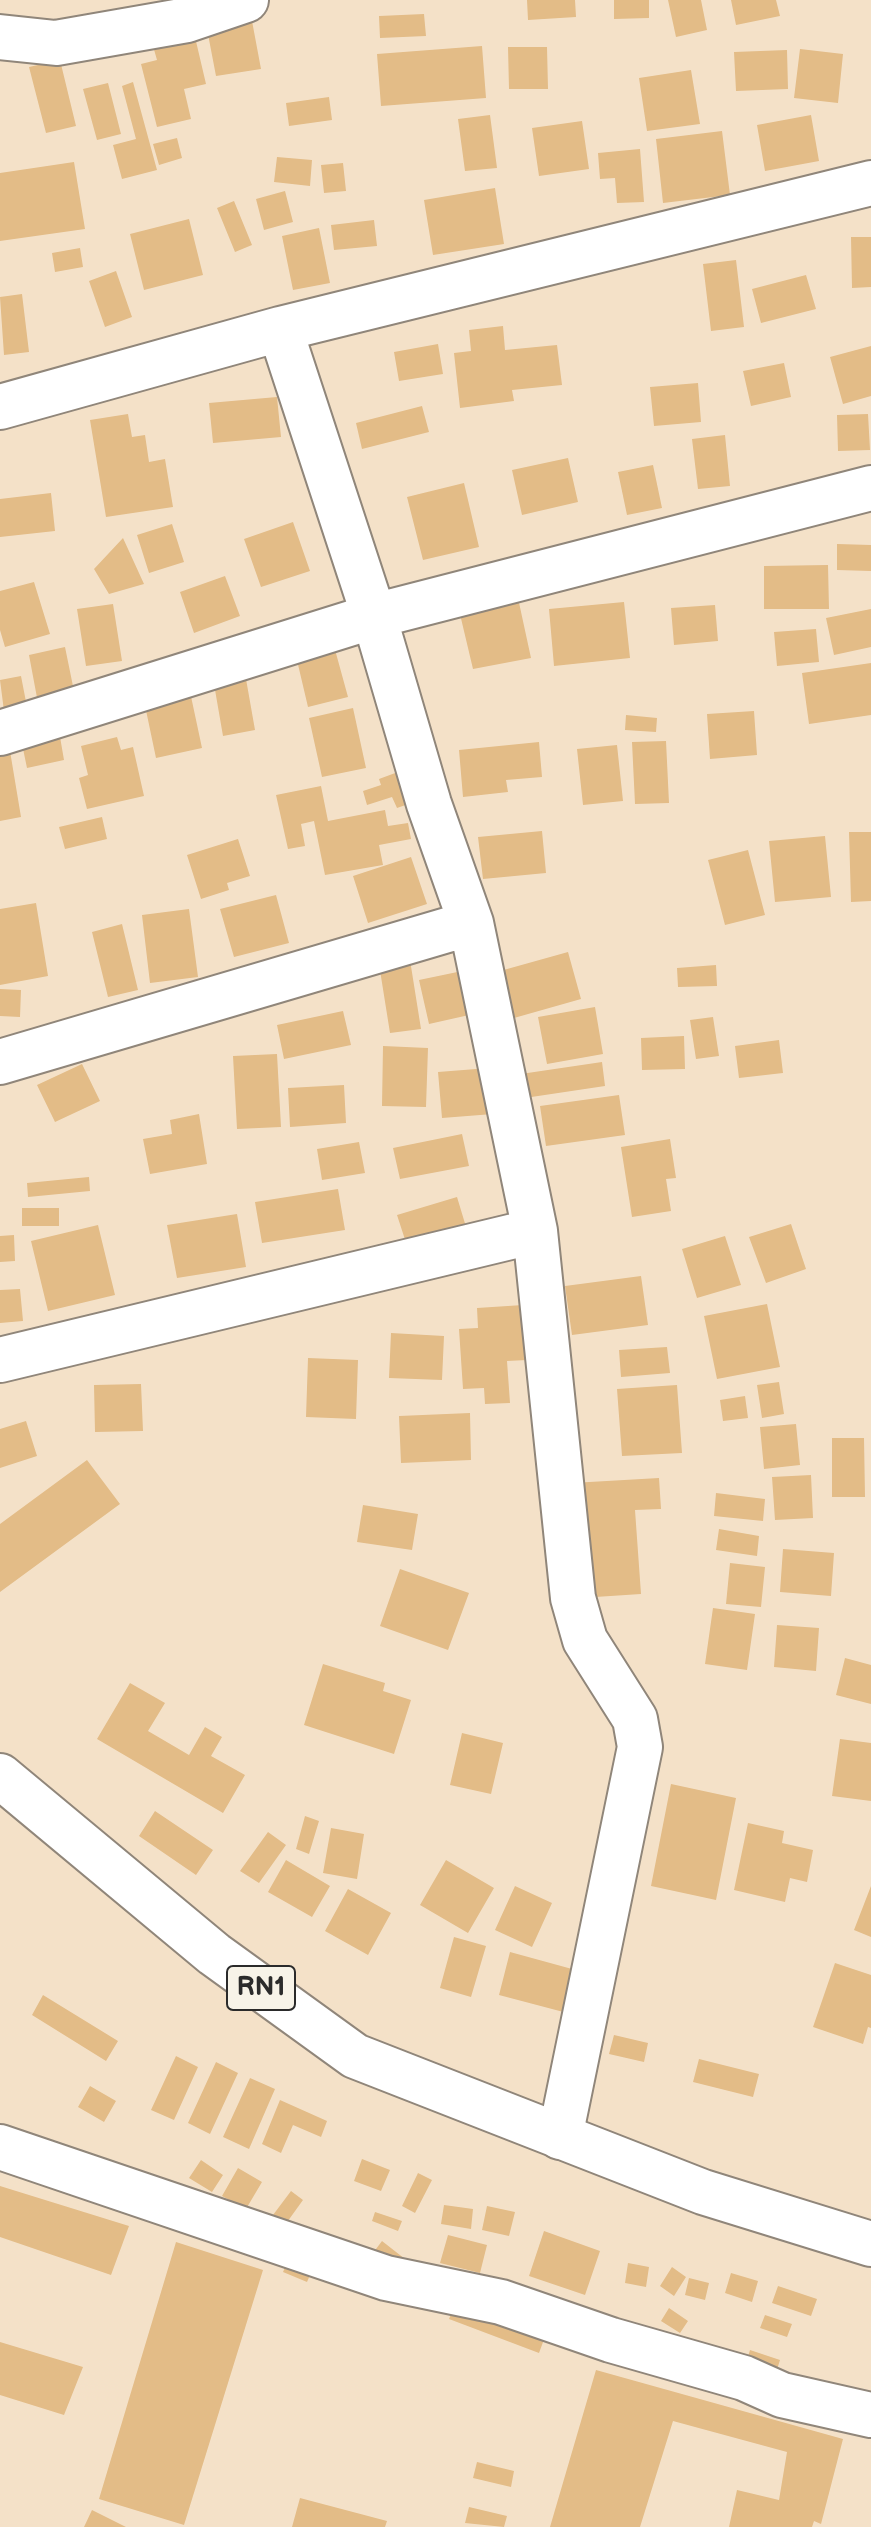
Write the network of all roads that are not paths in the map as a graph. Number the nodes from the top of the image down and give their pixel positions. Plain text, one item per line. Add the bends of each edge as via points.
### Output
1 (246, 0) edge
2 (0, 37) edge
3 (871, 183) edge
4 (280, 329) junction
5 (0, 407) edge
6 (871, 488) edge
7 (374, 616) junction
8 (0, 733) edge
9 (471, 923) junction
10 (0, 1062) edge
11 (535, 1231) junction
12 (0, 1360) edge
13 (0, 1776) edge
14 (560, 2137) junction
15 (0, 2147) edge
16 (871, 2244) edge
17 (871, 2415) edge

1 - 2 main road via 187,20 56,43
3 - 4 main road
4 - 5 main road
4 - 7 main road
6 - 7 main road
7 - 8 main road
7 - 9 main road via 429,804
9 - 10 main road
9 - 11 main road
11 - 12 main road
11 - 14 main road via 573,1598 585,1640 635,1719 640,1747
13 - 14 main road, RN1 via 214,1954 355,2056
14 - 16 main road, RN1 via 703,2192
15 - 17 main road via 386,2278 501,2302 744,2378 782,2395

